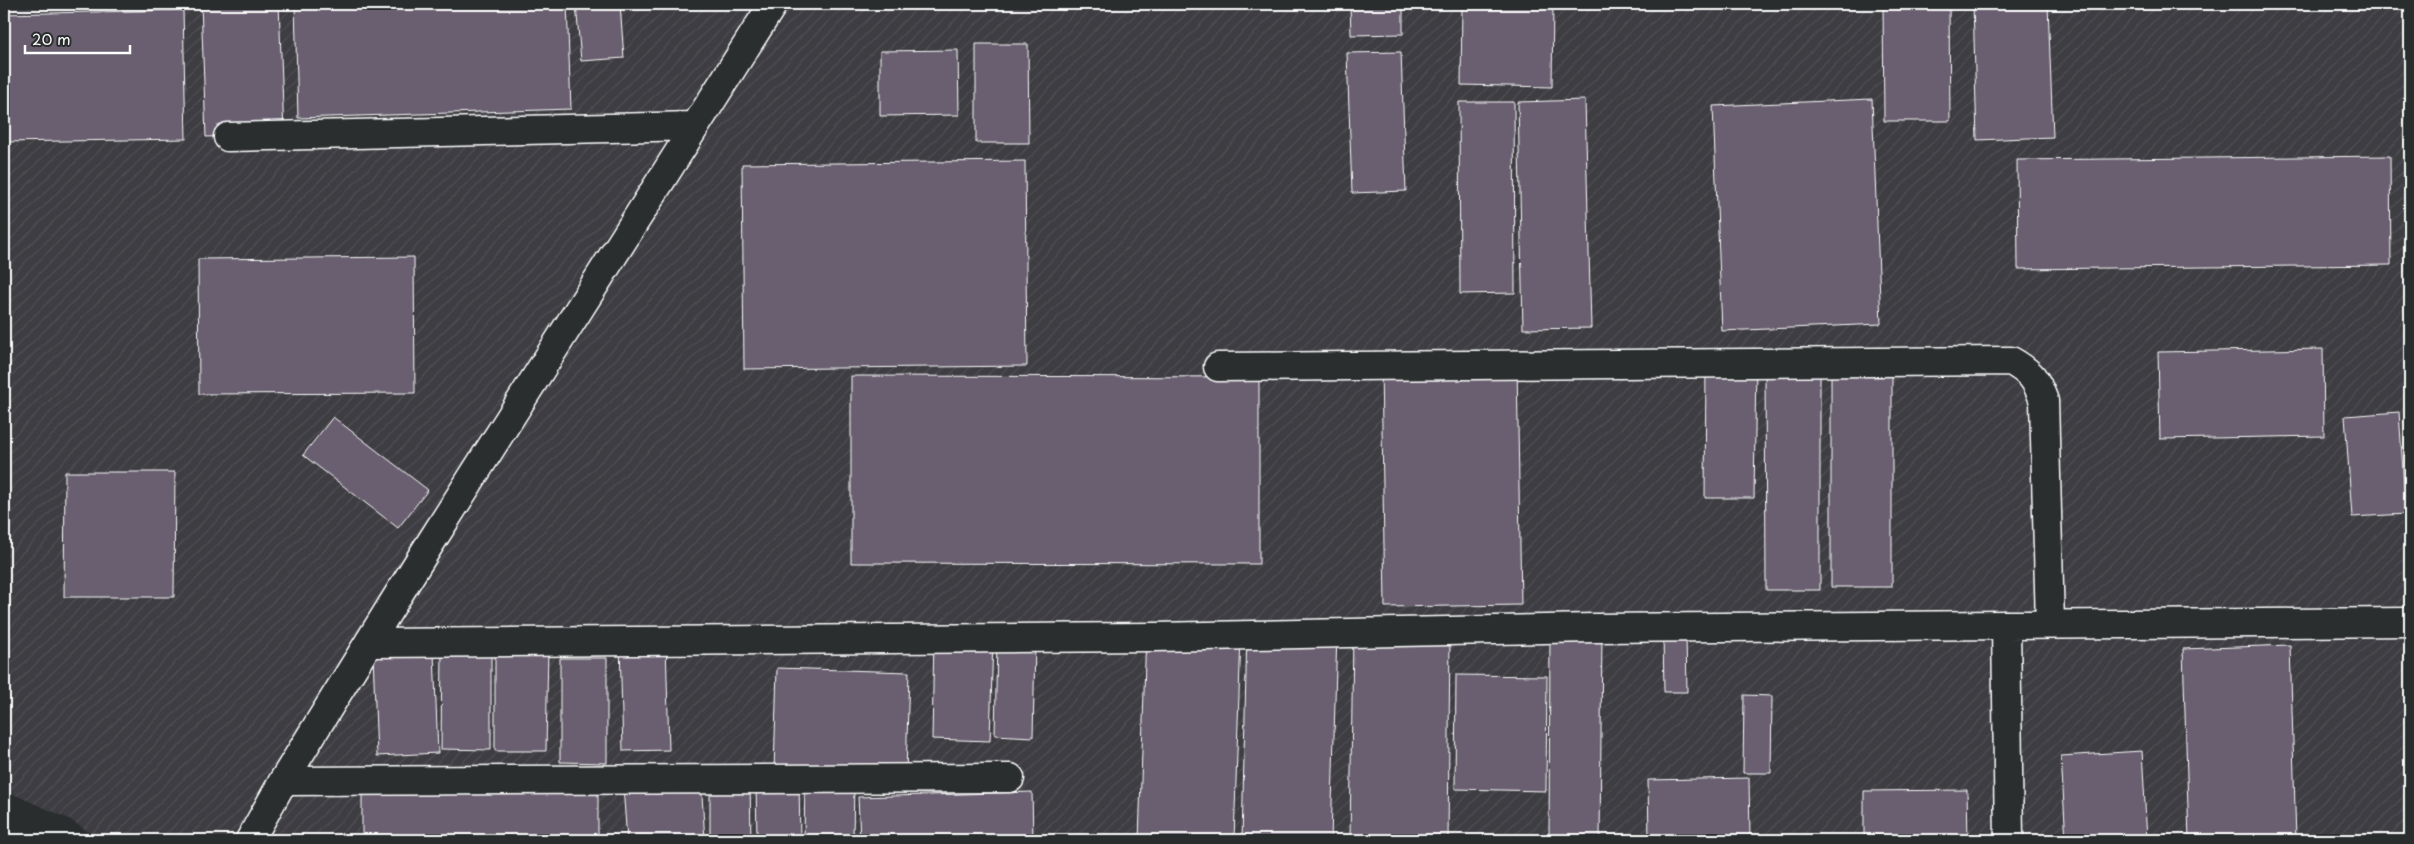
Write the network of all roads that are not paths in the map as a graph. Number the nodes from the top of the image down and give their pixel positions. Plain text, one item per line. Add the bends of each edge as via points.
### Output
1 (773, 4) edge
2 (695, 126) junction
3 (228, 137) dead end
4 (1218, 367) dead end
5 (2410, 622) edge
6 (2050, 624) junction
7 (2006, 625) junction
8 (370, 644) junction
9 (1010, 778) dead end
10 (283, 782) junction
11 (250, 840) edge
12 (2009, 840) edge

1 - 2 street
2 - 3 street
2 - 8 street
4 - 6 street via 2011,361 2028,371 2038,384 2044,401
5 - 6 street
6 - 7 street
7 - 8 street
7 - 12 street
8 - 10 street
9 - 10 street
10 - 11 street

